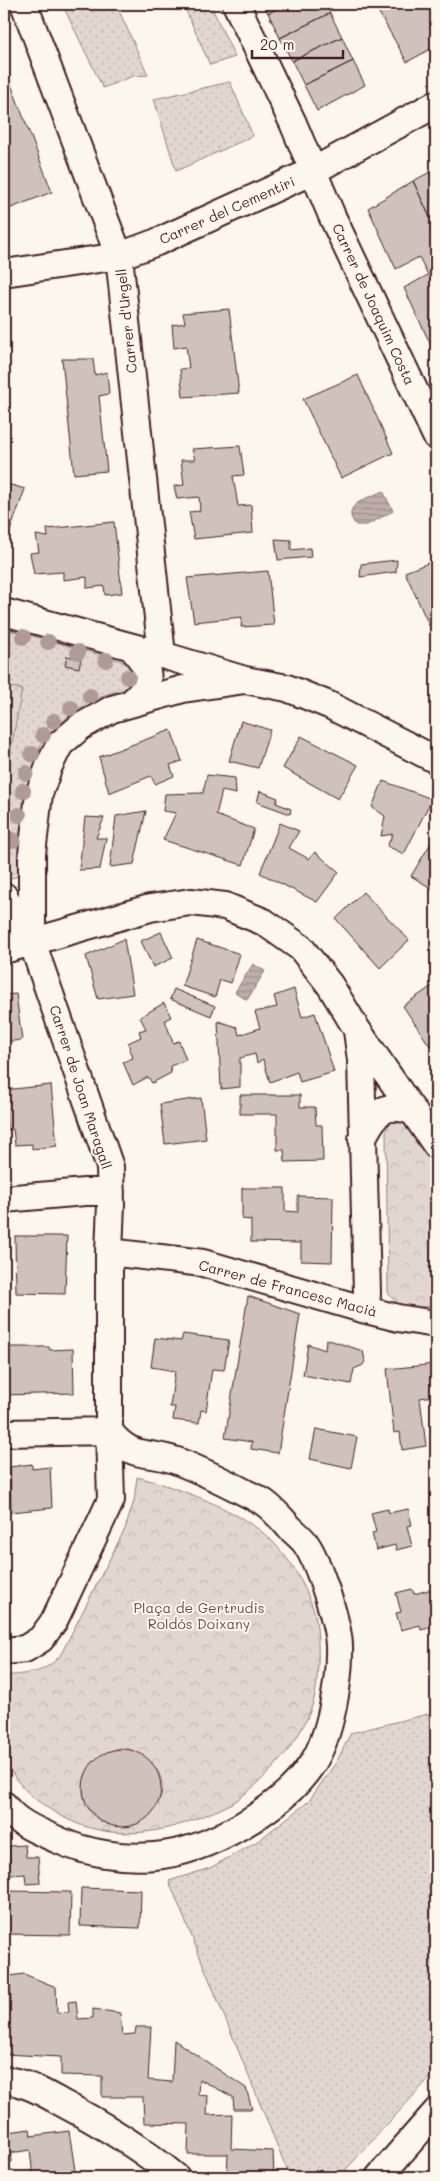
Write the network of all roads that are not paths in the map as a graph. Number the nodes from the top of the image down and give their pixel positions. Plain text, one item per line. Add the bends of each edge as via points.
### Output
1 (24, 4) edge
2 (236, 4) edge
3 (436, 104) edge
4 (313, 170) junction
5 (118, 256) junction
6 (4, 273) edge
7 (436, 436) edge
8 (4, 612) edge
9 (132, 648) junction
10 (162, 655) junction
11 (244, 680) junction
12 (131, 703) junction
13 (436, 760) edge
14 (4, 896) edge
15 (32, 942) junction
16 (4, 950) edge
17 (356, 1028) junction
18 (414, 1112) junction
19 (362, 1139) junction
20 (436, 1145) edge
21 (111, 1192) junction
22 (4, 1199) edge
23 (109, 1252) junction
24 (366, 1310) junction
25 (436, 1324) edge
26 (109, 1431) junction
27 (4, 1433) edge
28 (4, 1652) edge
29 (4, 1805) edge
30 (4, 2080) edge
31 (436, 2112) edge
32 (169, 2173) edge
33 (379, 2177) edge

1 - 5 street, Carrer d'Urgell
2 - 4 street, Carrer de Joaquim Costa
3 - 4 street, Carrer del Cementiri
4 - 5 street, Carrer del Cementiri via 157,242
4 - 7 street, Carrer de Joaquim Costa
5 - 6 street, Carrer del Cementiri
5 - 10 street, Carrer d'Urgell
8 - 9 street, Carrer de Joan Maragall
9 - 10 street, Carrer de Joan Maragall
9 - 12 street via 147,667 148,680 142,693
10 - 11 street, Carrer de Joan Maragall
11 - 12 street, Carrer de Joan Maragall via 183,689
11 - 13 street, Carrer de Joan Maragall via 287,688 329,705
12 - 15 street, Carrer de Joan Maragall via 112,709 80,727 60,744 49,766 39,794 32,854
14 - 15 street
15 - 16 street
15 - 17 street via 150,908 191,902 226,906 264,922 301,948
15 - 21 street, Carrer de Joan Maragall via 110,1167
17 - 18 street
17 - 19 street via 361,1060
18 - 19 street via 401,1107 387,1109 374,1117
18 - 20 street
19 - 24 street
21 - 22 street
21 - 23 street, Carrer de Joan Maragall
23 - 24 street, Carrer de Francesc Macià via 204,1263
23 - 26 street, Carrer de Joan Maragall
24 - 25 street, Carrer de Francesc Macià
26 - 27 street
26 - 28 street, Carrer de Joan Maragall via 111,1500 106,1513 54,1621 41,1639 25,1649
26 - 29 street via 124,1447 137,1454 175,1460 266,1504 306,1544 328,1594 339,1644 327,1732 313,1763 284,1796 262,1814 235,1829 181,1852 126,1856 71,1846 25,1825
30 - 32 street via 18,2081 80,2112 129,2140
31 - 33 street

